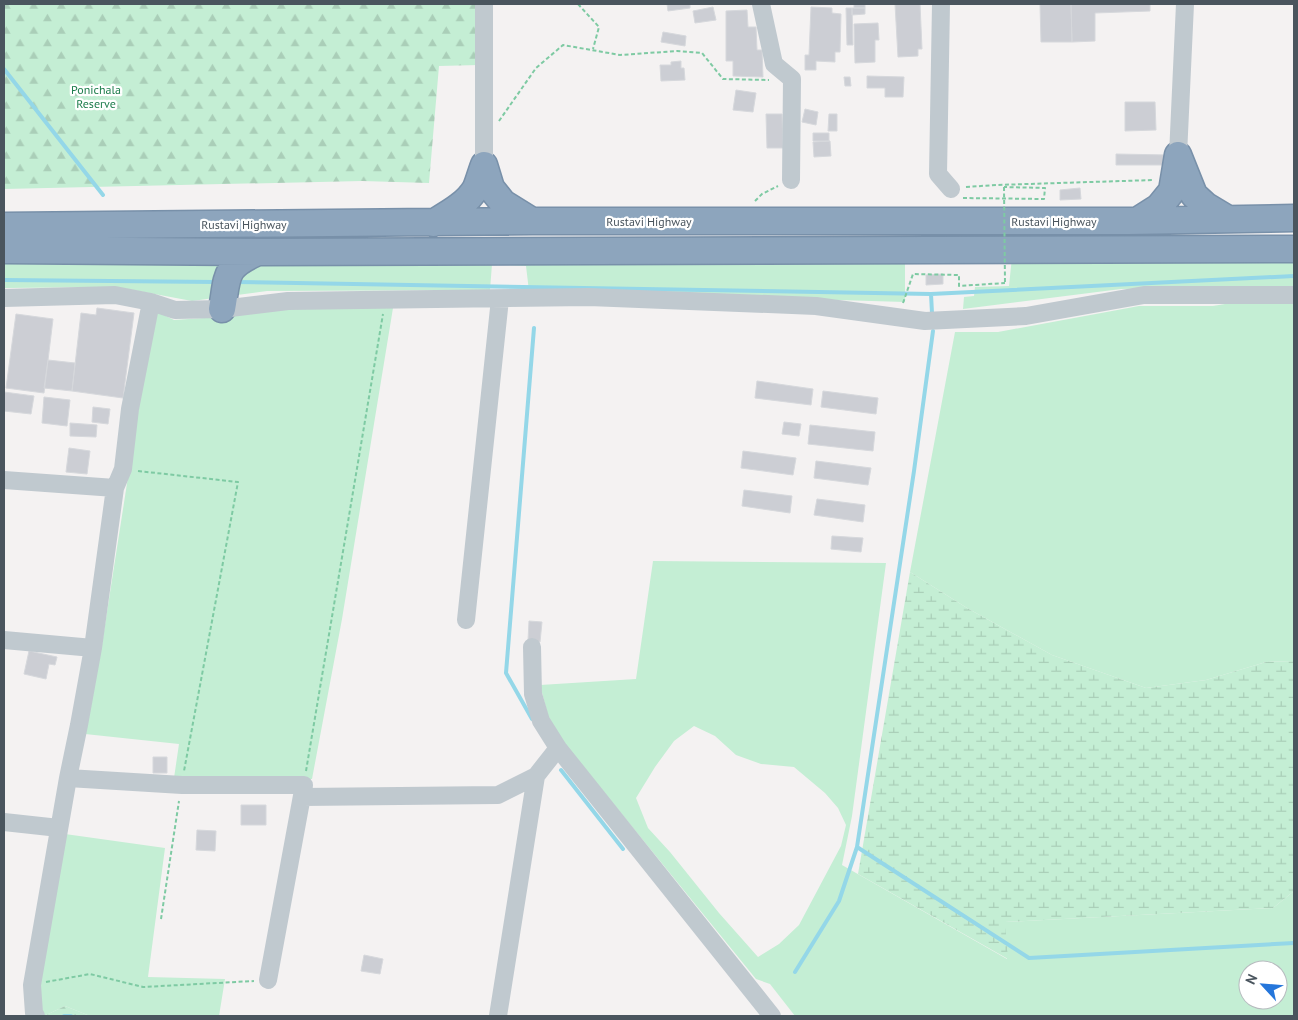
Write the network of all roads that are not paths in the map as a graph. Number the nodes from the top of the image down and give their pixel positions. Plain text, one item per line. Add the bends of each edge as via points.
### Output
1 (484, 4) edge
2 (761, 4) edge
3 (941, 4) edge
4 (1185, 4) edge
5 (484, 165) junction
6 (1176, 168) junction
7 (791, 180) road end
8 (951, 188) road end
9 (1226, 218) junction
10 (1294, 218) edge
11 (1137, 220) junction
12 (532, 221) junction
13 (433, 223) junction
14 (4, 226) edge
15 (1294, 249) edge
16 (4, 250) edge
17 (196, 252) junction
18 (258, 252) junction
19 (224, 294) junction
20 (1294, 295) edge
21 (4, 298) edge
22 (500, 298) junction
23 (151, 302) junction
24 (4, 480) edge
25 (115, 488) junction
26 (466, 620) dead end
27 (4, 640) edge
28 (532, 647) dead end
29 (93, 648) junction
30 (558, 748) junction
31 (536, 776) junction
32 (68, 778) junction
33 (303, 791) junction
34 (4, 822) edge
35 (59, 828) junction
36 (268, 980) road end
37 (36, 1016) edge
38 (498, 1016) edge
39 (772, 1016) edge

1 - 5 street
2 - 7 street via 774,64 792,79
3 - 8 street via 938,174
4 - 6 street
5 - 12 highway via 491,188 503,203
5 - 13 highway via 475,189 464,202
6 - 9 highway via 1194,195
6 - 11 highway via 1172,191 1159,207
9 - 10 highway, Rustavi Highway
9 - 11 highway, Rustavi Highway
11 - 12 highway, Rustavi Highway
12 - 13 highway, Rustavi Highway
13 - 14 highway, Rustavi Highway
15 - 18 highway
16 - 17 highway
17 - 18 highway
17 - 19 highway via 213,261
18 - 19 highway via 240,261
19 - 22 street via 288,301
19 - 23 street via 175,310
20 - 22 street via 1144,294 1026,316 925,321 816,306 589,297
21 - 23 street via 115,295
22 - 26 street
23 - 25 street via 130,409 123,469
24 - 25 street
25 - 29 street
27 - 29 street
28 - 30 street via 533,694 541,721
29 - 32 street
30 - 31 street
30 - 39 street
31 - 33 street via 498,795
31 - 38 street
32 - 33 street
32 - 35 street
33 - 36 street
34 - 35 street
35 - 37 street via 32,985

